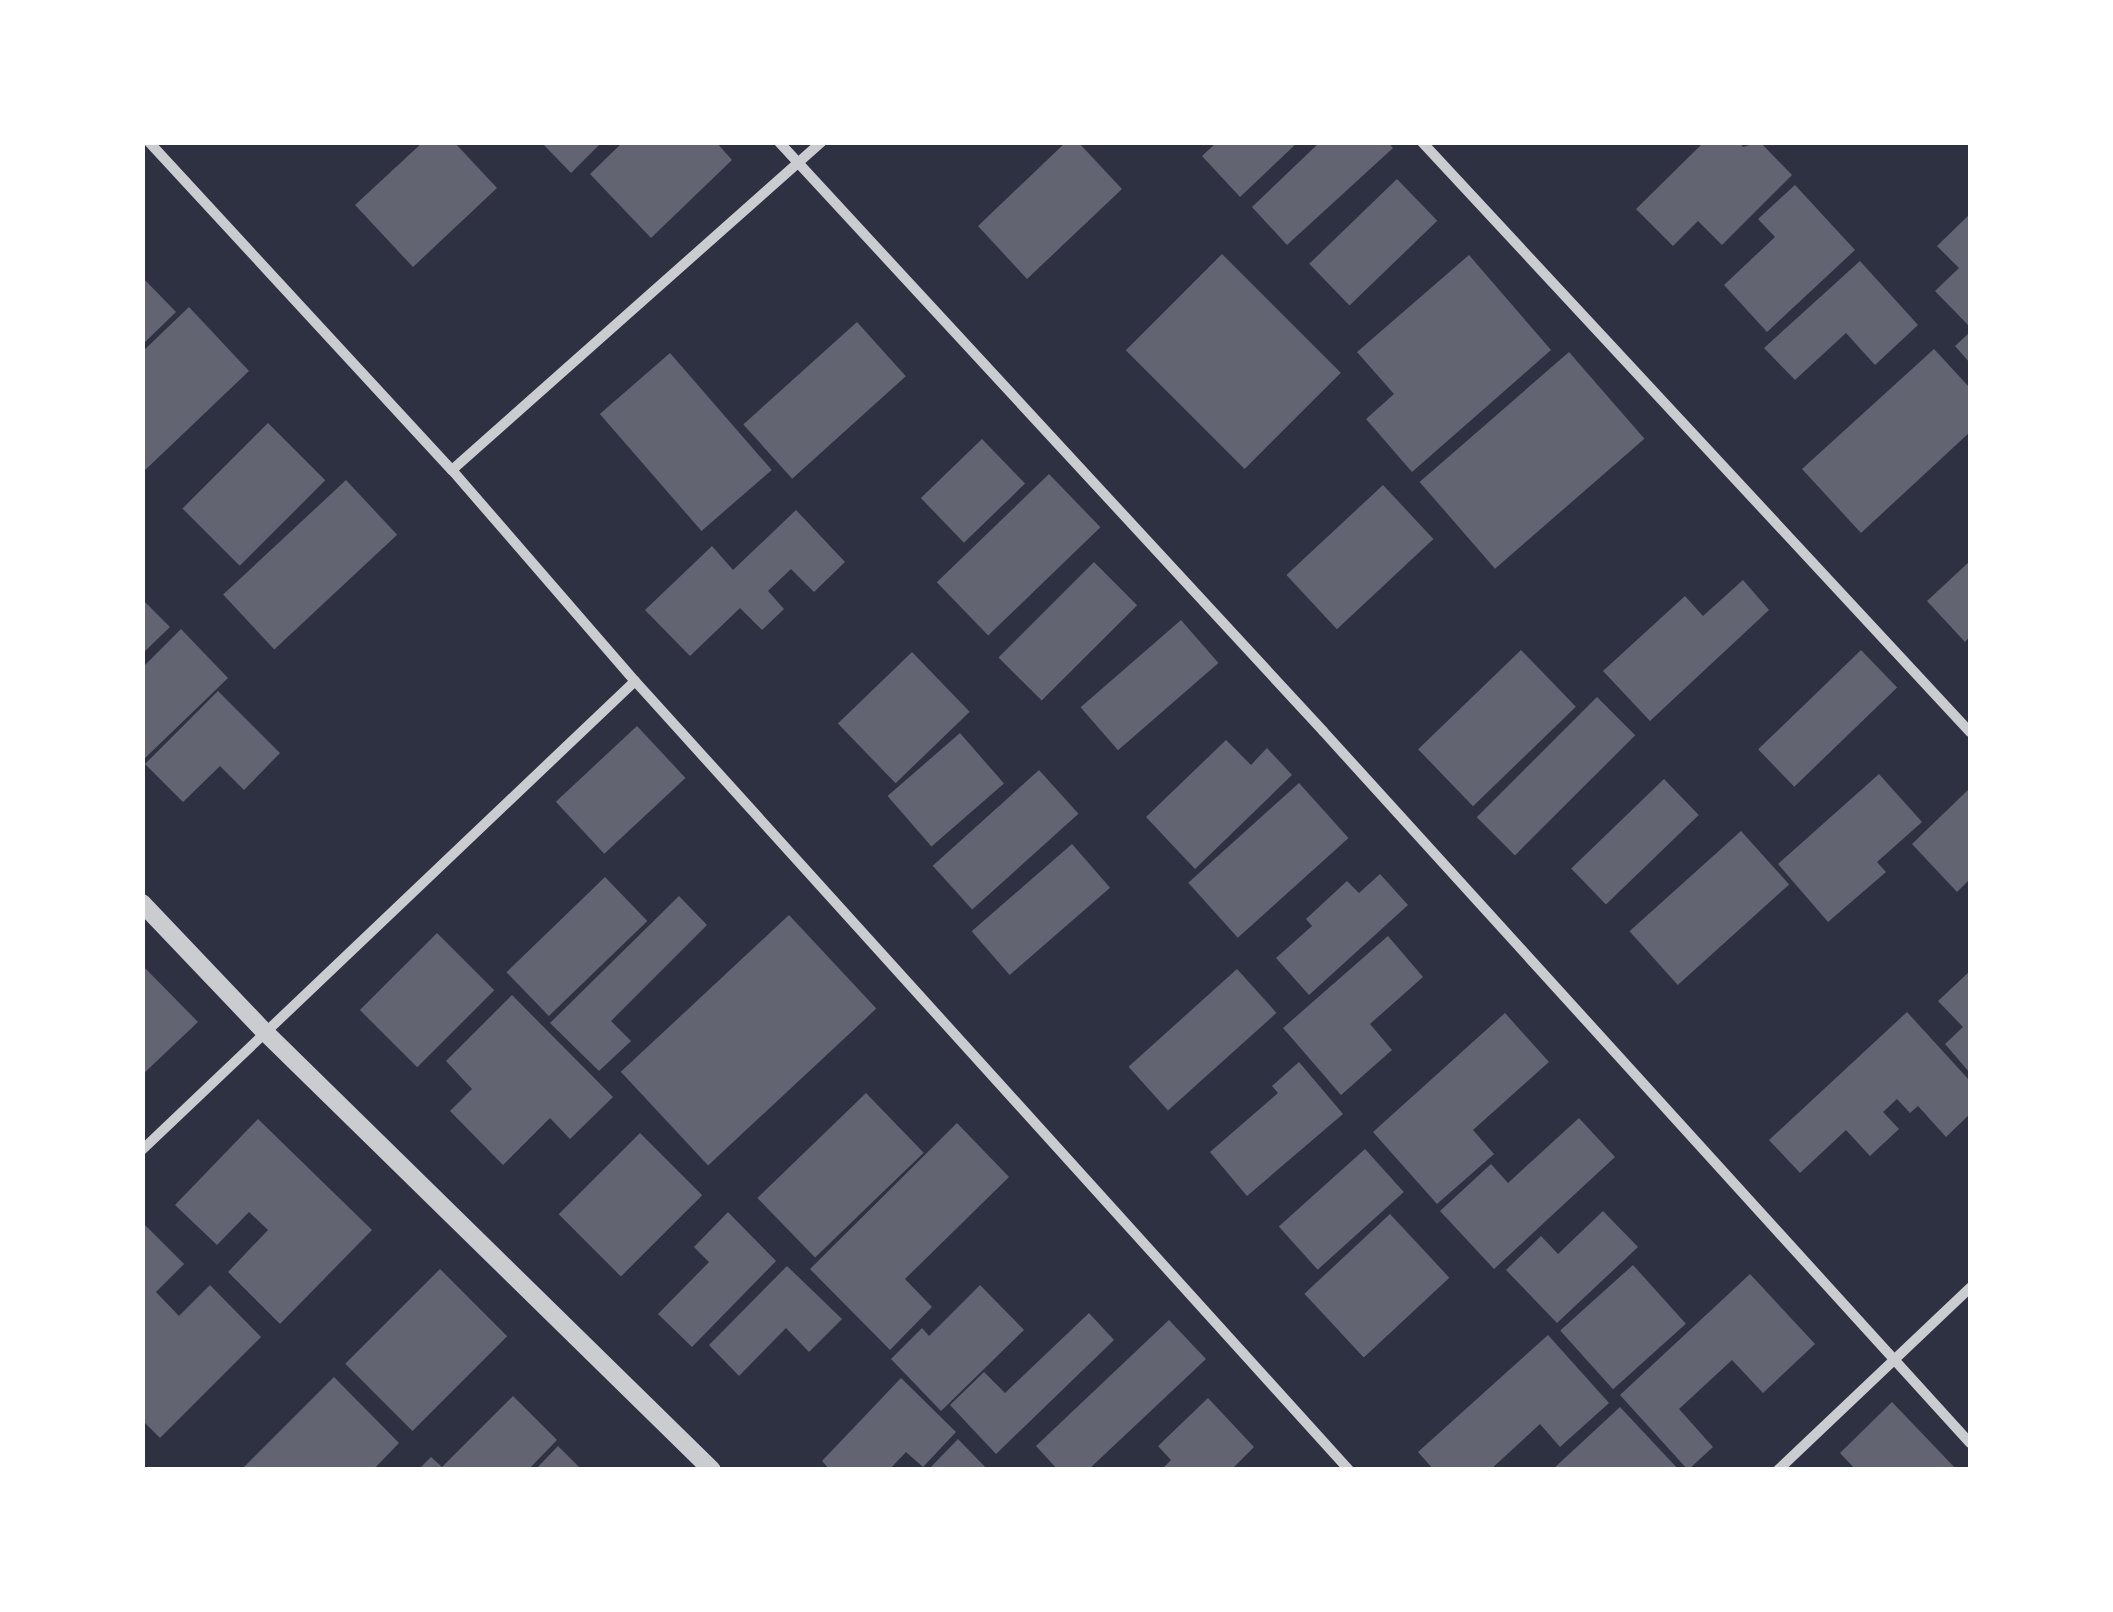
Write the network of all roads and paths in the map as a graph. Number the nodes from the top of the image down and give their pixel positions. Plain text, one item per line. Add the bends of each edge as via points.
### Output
1 (150, 142) edge
2 (779, 142) edge
3 (821, 142) edge
4 (1422, 142) edge
5 (798, 163) junction
6 (452, 470) junction
7 (635, 681) junction
8 (1970, 732) edge
9 (142, 904) edge
10 (266, 1033) junction
11 (142, 1150) edge
12 (1970, 1288) edge
13 (1895, 1361) junction
14 (1970, 1443) edge
15 (712, 1470) edge
16 (1349, 1470) edge
17 (1778, 1470) edge

1 - 6 street
2 - 5 street
3 - 5 street
4 - 8 street
5 - 6 street
5 - 13 street
6 - 7 street
7 - 10 street
7 - 16 street
9 - 10 street
10 - 11 street
10 - 15 street
12 - 13 street
13 - 14 street
13 - 17 street

